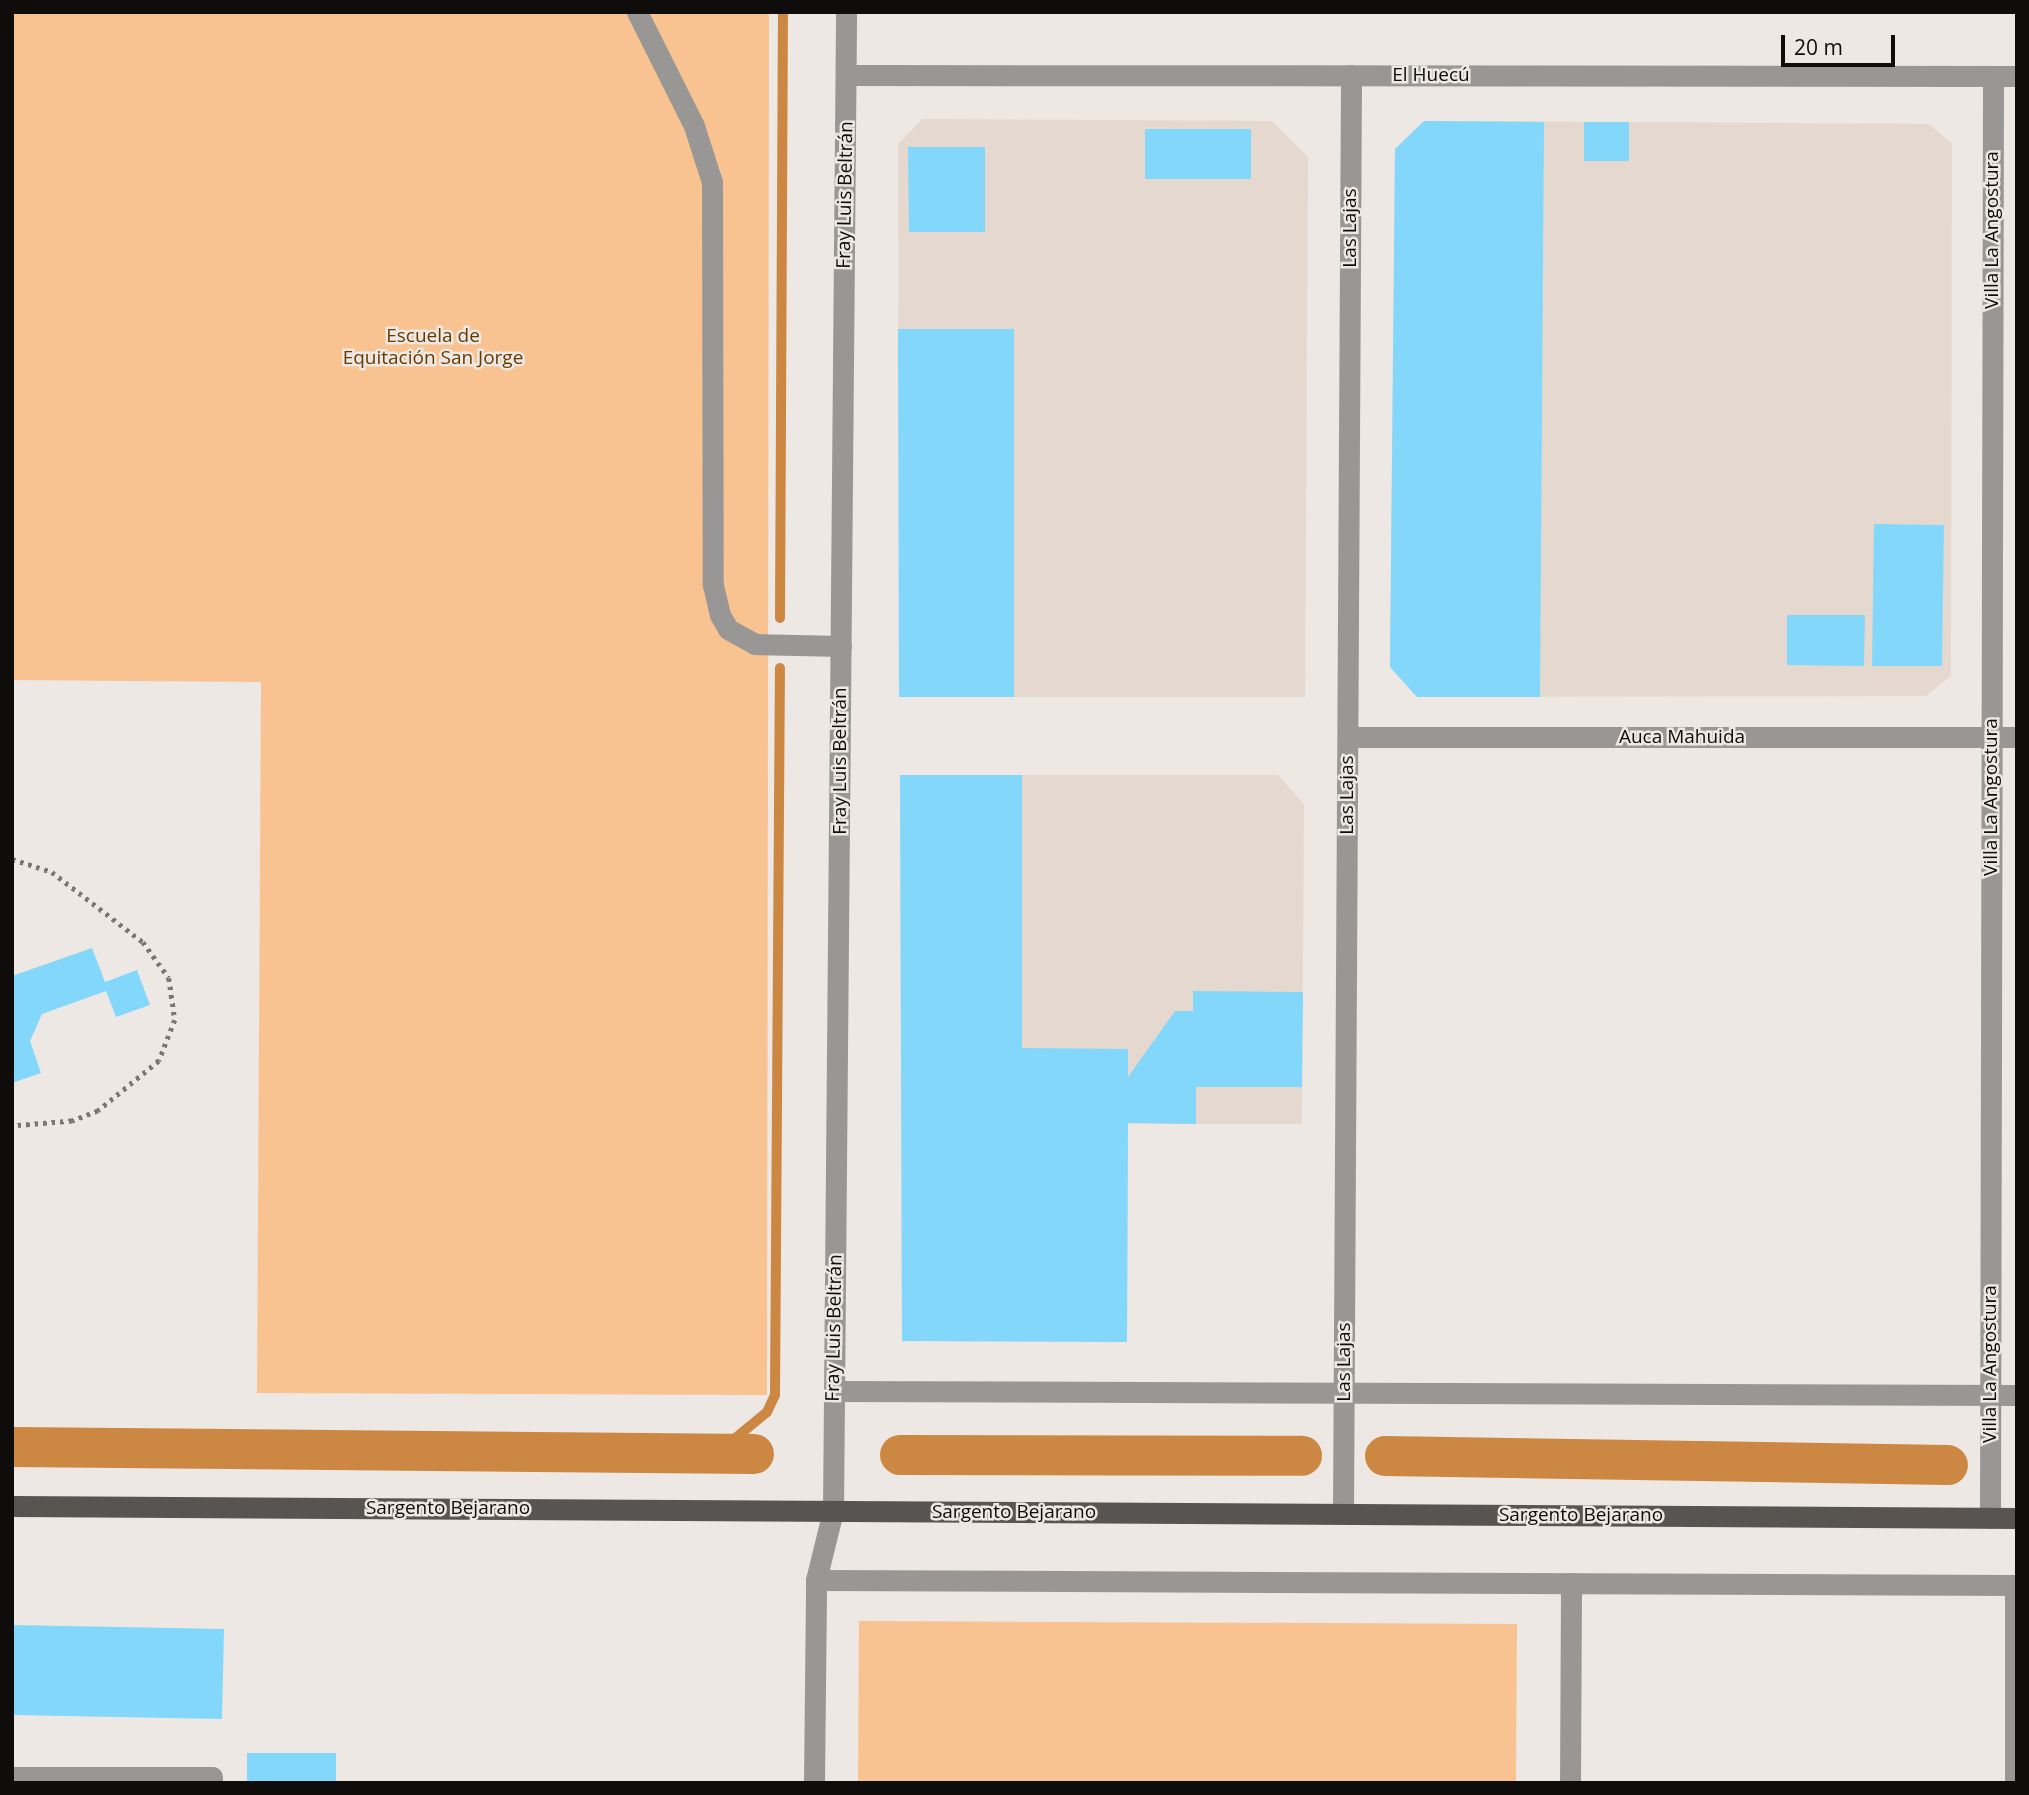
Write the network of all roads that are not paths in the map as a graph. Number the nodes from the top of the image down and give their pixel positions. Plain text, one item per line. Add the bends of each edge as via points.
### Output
1 (637, 12) edge
2 (846, 12) edge
3 (846, 75) junction
4 (1351, 75) junction
5 (1993, 76) junction
6 (2017, 76) edge
7 (841, 646) junction
8 (1348, 737) junction
9 (1992, 737) junction
10 (2017, 737) edge
11 (834, 1391) junction
12 (1344, 1392) junction
13 (1990, 1395) junction
14 (2017, 1395) edge
15 (12, 1506) edge
16 (833, 1511) junction
17 (1343, 1514) junction
18 (1990, 1518) junction
19 (2017, 1518) edge
20 (816, 1580) junction
21 (1571, 1583) junction
22 (2015, 1585) edge
23 (12, 1777) edge
24 (212, 1783) edge
25 (814, 1783) edge
26 (1570, 1783) edge
27 (2015, 1783) edge

1 - 7 street via 694,126 712,182 713,585 720,615 728,629 755,644
2 - 3 street, Fray Luis Beltrán
3 - 4 street, El Huecú
3 - 7 street, Fray Luis Beltrán
4 - 5 street, El Huecú
4 - 8 street, Las Lajas
5 - 6 street, El Huecú
5 - 9 street, Villa La Angostura
7 - 11 street, Fray Luis Beltrán
8 - 9 street, Auca Mahuida
8 - 12 street, Las Lajas
9 - 10 street, Auca Mahuida
9 - 13 street, Villa La Angostura
11 - 12 street
11 - 16 street, Fray Luis Beltrán
12 - 13 street
12 - 17 street, Las Lajas
13 - 14 street
13 - 18 street, Villa La Angostura
15 - 16 main road, Sargento Bejarano
16 - 17 main road, Sargento Bejarano
16 - 20 street, Fray Luis Beltrán
17 - 18 main road, Sargento Bejarano
18 - 19 main road, Sargento Bejarano
20 - 21 street
20 - 25 street, Fray Luis Beltrán
21 - 22 street
21 - 26 street
22 - 27 street
23 - 24 street via 212,1777

